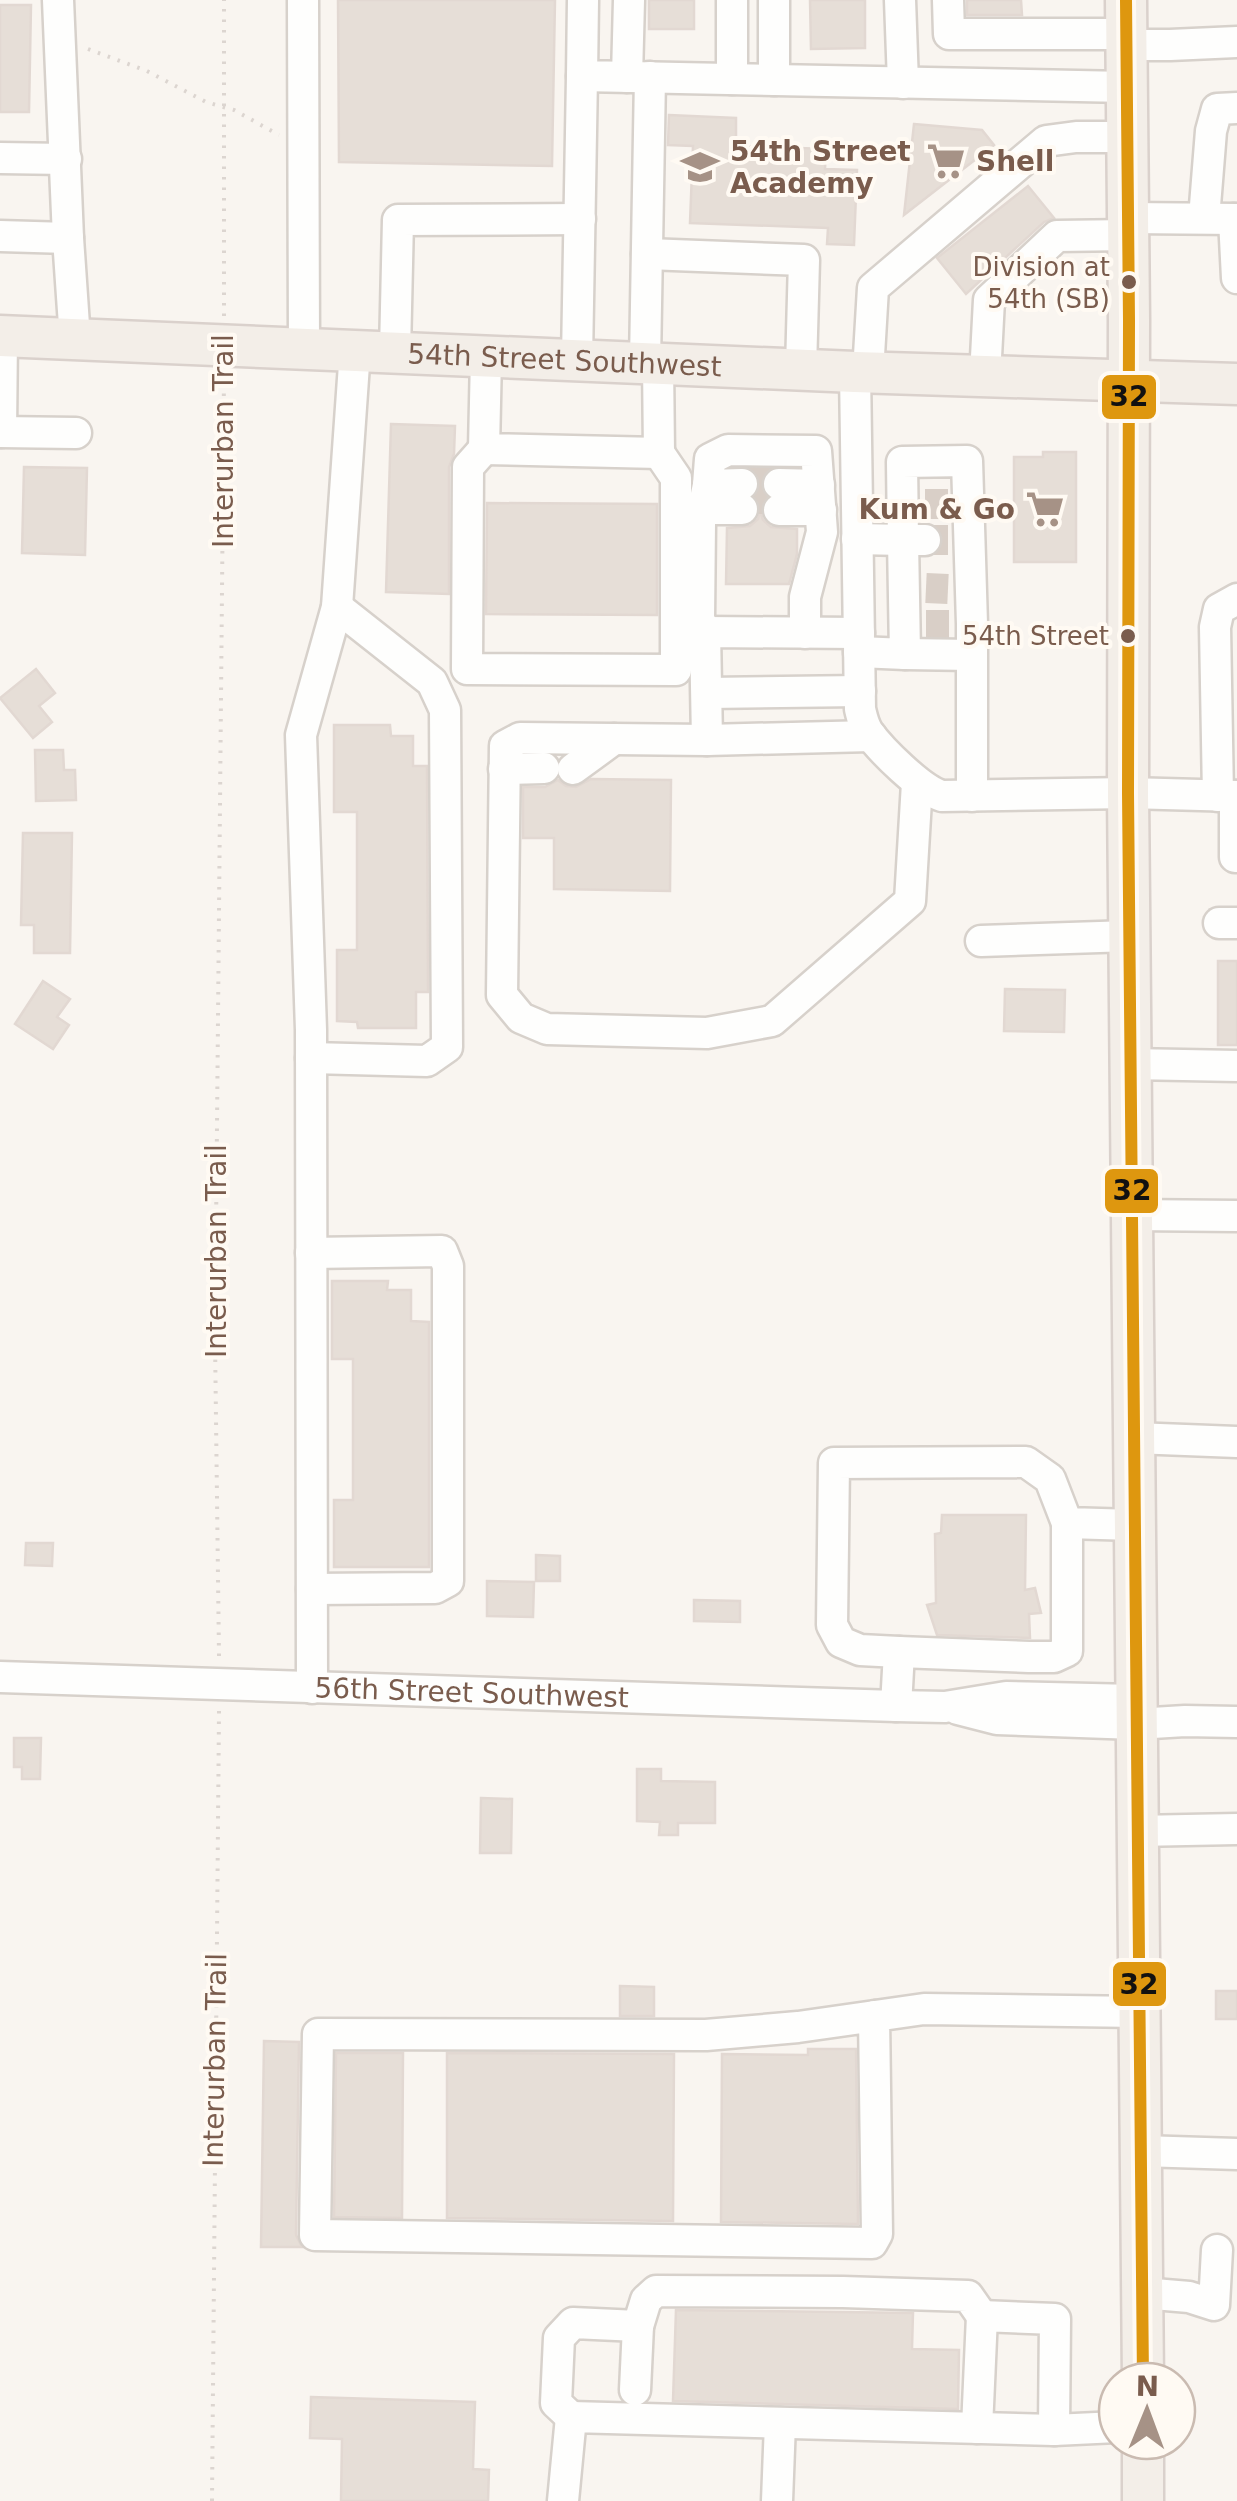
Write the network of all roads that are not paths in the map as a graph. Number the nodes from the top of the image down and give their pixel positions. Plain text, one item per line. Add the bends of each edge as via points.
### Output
1 (58, 0) edge
2 (303, 0) edge
3 (583, 0) edge
4 (629, 0) edge
5 (732, 0) edge
6 (774, 0) edge
7 (900, 0) edge
8 (948, 0) edge
9 (1126, 26) edge
10 (1237, 42) edge
11 (582, 76) junction
12 (639, 77) junction
13 (732, 79) junction
14 (774, 80) junction
15 (904, 83) junction
16 (1127, 87) junction
17 (1237, 108) edge
18 (1128, 137) junction
19 (0, 158) edge
20 (66, 159) junction
21 (580, 218) junction
22 (1225, 219) edge
23 (1129, 227) junction
24 (0, 236) edge
25 (68, 238) junction
26 (647, 254) junction
27 (1237, 278) edge
28 (1, 336) edge
29 (75, 340) junction
30 (304, 349) junction
31 (375, 351) junction
32 (486, 356) junction
33 (577, 360) junction
34 (652, 363) junction
35 (801, 369) junction
36 (861, 372) junction
37 (985, 376) junction
38 (1128, 379) junction
39 (1237, 384) edge
40 (1, 432) edge
41 (76, 433) dead end
42 (484, 448) junction
43 (659, 453) junction
44 (706, 490) junction
45 (742, 490) tunnel mouth
46 (819, 490) junction
47 (858, 539) junction
48 (937, 563) junction
49 (1237, 599) edge
50 (337, 608) junction
51 (1226, 627) edge
52 (704, 632) junction
53 (805, 633) junction
54 (938, 635) junction
55 (859, 642) junction
56 (860, 691) junction
57 (708, 692) junction
58 (1227, 722) edge
59 (871, 736) junction
60 (614, 739) junction
61 (707, 740) junction
62 (504, 769) junction
63 (917, 783) junction
64 (1128, 793) junction
65 (972, 796) junction
66 (1230, 796) edge
67 (1237, 857) edge
68 (1130, 936) junction
69 (981, 941) dead end
70 (311, 1058) junction
71 (1130, 1064) junction
72 (1237, 1066) edge
73 (1132, 1215) junction
74 (1237, 1216) edge
75 (312, 1253) junction
76 (1134, 1438) junction
77 (1237, 1442) edge
78 (1068, 1524) junction
79 (1134, 1524) junction
80 (312, 1589) junction
81 (899, 1652) junction
82 (0, 1677) edge
83 (312, 1688) junction
84 (896, 1706) junction
85 (1135, 1712) junction
86 (1237, 1722) edge
87 (1237, 1829) edge
88 (1136, 1831) junction
89 (1140, 2012) junction
90 (874, 2016) junction
91 (1140, 2151) junction
92 (1237, 2154) edge
93 (1217, 2250) dead end
94 (1142, 2292) junction
95 (1226, 2306) edge
96 (982, 2316) junction
97 (638, 2326) junction
98 (1142, 2361) edge
99 (635, 2390) dead end
100 (572, 2417) junction
101 (780, 2423) junction
102 (977, 2428) junction
103 (1097, 2429) edge
104 (1054, 2430) junction
105 (1143, 2461) edge
106 (563, 2501) edge
107 (778, 2501) edge
108 (1143, 2501) edge

1 - 20 street
2 - 30 street
3 - 11 street
4 - 12 street
5 - 13 street
6 - 14 street
7 - 15 street
8 - 9 street via 949,34
9 - 10 street via 1170,45
9 - 16 main road
11 - 12 street
11 - 21 street
12 - 13 street
12 - 26 street
13 - 14 street
14 - 15 street
15 - 16 street
16 - 18 main road
17 - 22 street via 1216,109 1210,131
18 - 23 main road
18 - 36 street via 1046,142 874,288
19 - 20 street
20 - 25 street
21 - 31 street via 398,220
21 - 33 street
22 - 23 street
22 - 27 street
23 - 37 street via 1058,236 989,300
23 - 38 main road
24 - 25 street
25 - 29 street
26 - 34 street
26 - 35 street via 804,260
28 - 29 main road, 54th Street Southwest
28 - 40 street
29 - 30 main road, 54th Street Southwest
30 - 31 main road, 54th Street Southwest
31 - 32 main road, 54th Street Southwest
31 - 50 street
32 - 33 main road, 54th Street Southwest
32 - 42 street
33 - 34 main road, 54th Street Southwest
34 - 35 main road, 54th Street Southwest
34 - 43 street
35 - 36 main road, 54th Street Southwest
36 - 37 main road, 54th Street Southwest
36 - 47 street
37 - 38 main road, 54th Street Southwest
38 - 39 main road, 54th Street Southwest
38 - 64 main road
40 - 41 street
42 - 43 street
42 - 43 street via 468,467 468,669 676,670 676,478
44 - 45 street
44 - 46 street via 710,459 746,450 816,451
44 - 52 street via 700,523
46 - 46 street via 779,490
46 - 53 street via 822,532 805,597
47 - 48 street
47 - 55 street
48 - 48 street via 936,504
48 - 54 street
48 - 54 street
49 - 51 street via 1219,609
50 - 70 street via 301,735
50 - 70 street via 432,682 445,710 446,1047 427,1061
51 - 58 street
52 - 53 street
52 - 57 street
53 - 55 street
54 - 55 street
54 - 65 street
55 - 56 street
56 - 57 street
56 - 59 street
57 - 61 street
58 - 66 street
59 - 61 street
59 - 63 street
60 - 61 street
60 - 62 street via 558,769
60 - 62 street via 520,738 504,746
62 - 63 street via 502,995 521,1018 547,1029 707,1033 772,1022 910,900
63 - 65 street via 933,794
64 - 65 street
64 - 66 street
64 - 68 main road
66 - 67 street
68 - 69 street
68 - 71 main road
70 - 75 street
71 - 72 street
71 - 73 main road
73 - 74 street
73 - 76 main road
75 - 80 street
75 - 80 street via 442,1251 448,1266 448,1580 435,1588
76 - 77 street
76 - 79 main road
78 - 79 street
78 - 81 street via 1066,1651 1054,1657
78 - 81 street via 1050,1479 1026,1462 834,1463 832,1625 840,1642
79 - 85 main road
80 - 83 street
81 - 84 street
82 - 83 street, 56th Street Southwest
83 - 84 street, 56th Street Southwest
84 - 85 street, 56th Street Southwest via 998,1697
85 - 86 street, 56th Street Southwest
85 - 88 main road
87 - 88 street
88 - 89 main road
89 - 90 street via 924,2009
89 - 91 main road
90 - 90 street via 706,2035 318,2034 315,2235 872,2242
91 - 92 street
91 - 94 main road
93 - 95 street
94 - 95 street
94 - 98 main road
96 - 97 street via 968,2296 656,2292 646,2300
96 - 102 street
96 - 104 street via 1055,2319
97 - 99 street
97 - 100 street via 573,2323 559,2338 556,2403
100 - 101 street
100 - 106 street
101 - 102 street
101 - 107 street
102 - 104 street
103 - 104 street
105 - 108 main road

